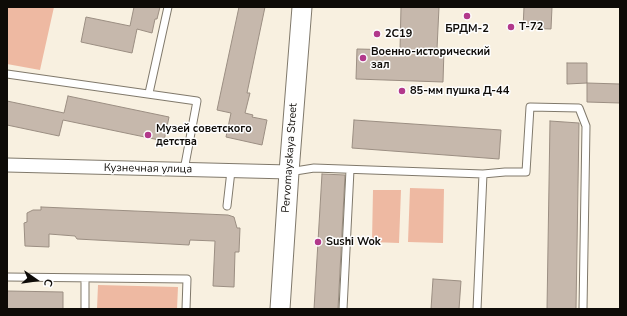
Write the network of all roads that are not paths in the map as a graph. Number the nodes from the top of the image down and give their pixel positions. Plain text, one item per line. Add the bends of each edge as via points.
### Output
1 (168, 7) edge
2 (302, 7) edge
3 (7, 74) edge
4 (149, 93) junction
5 (7, 165) edge
6 (184, 170) junction
7 (350, 170) junction
8 (231, 171) junction
9 (289, 172) junction
10 (483, 174) junction
11 (228, 206) dead end
12 (7, 277) edge
13 (85, 278) junction
14 (85, 309) edge
15 (186, 309) edge
16 (280, 309) edge
17 (343, 309) edge
18 (477, 309) edge
19 (583, 309) edge

1 - 4 lane
2 - 9 street, Pervomayskaya Street
3 - 4 lane
4 - 6 lane via 197,101
5 - 6 street, Кузнечная улица
6 - 8 street, Кузнечная улица
7 - 9 lane via 314,168
7 - 10 lane
7 - 17 lane
8 - 9 street, Кузнечная улица
8 - 11 lane
9 - 16 street, Pervomayskaya Street
10 - 18 lane
10 - 19 lane via 526,172 530,107 579,108 586,126
12 - 13 lane
13 - 14 lane
13 - 15 lane via 187,279

